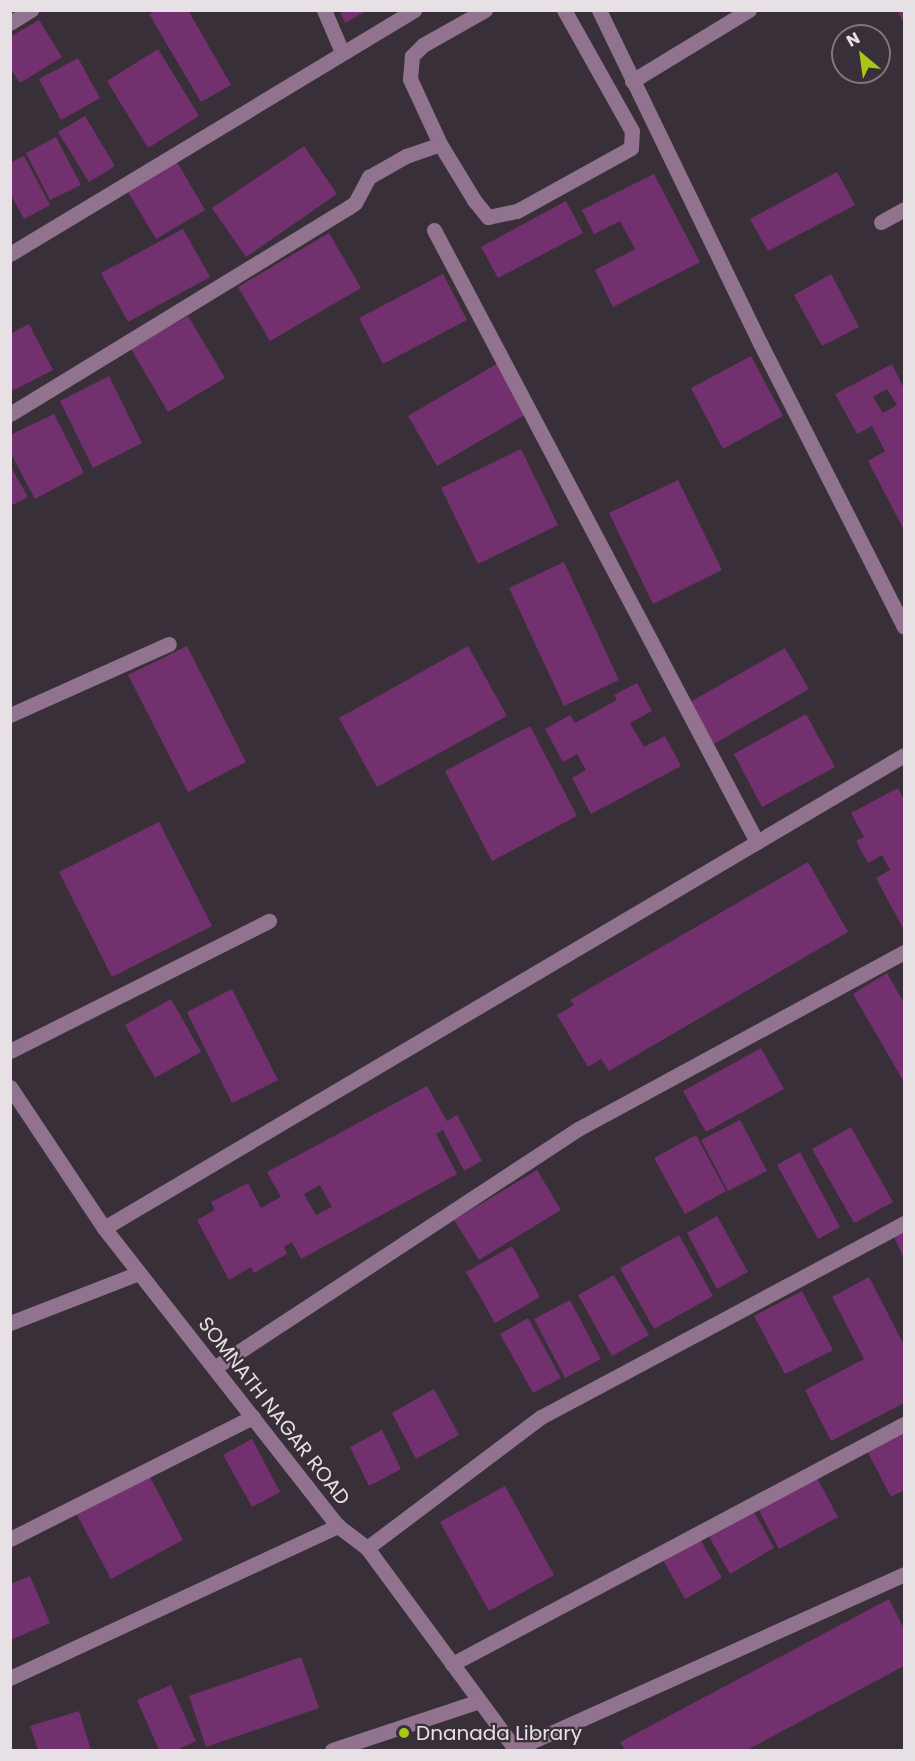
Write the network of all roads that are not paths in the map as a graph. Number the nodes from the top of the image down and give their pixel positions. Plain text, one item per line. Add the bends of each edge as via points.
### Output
1 (31, 10) edge
2 (324, 10) edge
3 (414, 10) edge
4 (564, 10) edge
5 (599, 10) edge
6 (749, 10) edge
7 (484, 11) edge
8 (10, 23) edge
9 (342, 52) junction
10 (632, 81) junction
11 (440, 144) junction
12 (904, 209) edge
13 (881, 222) dead end
14 (434, 230) dead end
15 (10, 254) edge
16 (10, 414) edge
17 (904, 627) edge
18 (169, 644) dead end
19 (10, 715) edge
20 (904, 755) edge
21 (756, 842) junction
22 (269, 921) dead end
23 (904, 952) edge
24 (10, 1051) edge
25 (10, 1087) edge
26 (904, 1223) edge
27 (104, 1228) junction
28 (139, 1273) junction
29 (10, 1323) edge
30 (214, 1368) junction
31 (253, 1417) junction
32 (904, 1424) edge
33 (338, 1526) junction
34 (10, 1539) edge
35 (367, 1548) junction
36 (904, 1574) edge
37 (452, 1664) junction
38 (10, 1678) edge
39 (479, 1701) junction
40 (332, 1750) edge
41 (515, 1750) edge

1 - 8 street
2 - 9 street
3 - 9 street
4 - 11 street via 632,131 631,148 517,211 488,217
5 - 10 street
6 - 10 street
7 - 11 street via 423,45 412,56 410,79
9 - 15 street
10 - 17 street
11 - 16 street via 406,156 369,177 355,203
12 - 13 street
14 - 21 street
18 - 19 street
20 - 21 street
21 - 27 street
22 - 24 street
23 - 30 street via 578,1129
25 - 27 street, SOMNATH NAGAR ROAD
26 - 35 street via 541,1417
27 - 28 street, SOMNATH NAGAR ROAD
28 - 29 street
28 - 30 street, SOMNATH NAGAR ROAD
30 - 31 street, SOMNATH NAGAR ROAD
31 - 33 street, SOMNATH NAGAR ROAD
31 - 34 street
32 - 37 street
33 - 35 street, SOMNATH NAGAR ROAD
33 - 38 street
35 - 37 street, SOMNATH NAGAR ROAD
36 - 41 street
37 - 39 street, SOMNATH NAGAR ROAD
39 - 40 street
39 - 41 street, SOMNATH NAGAR ROAD

